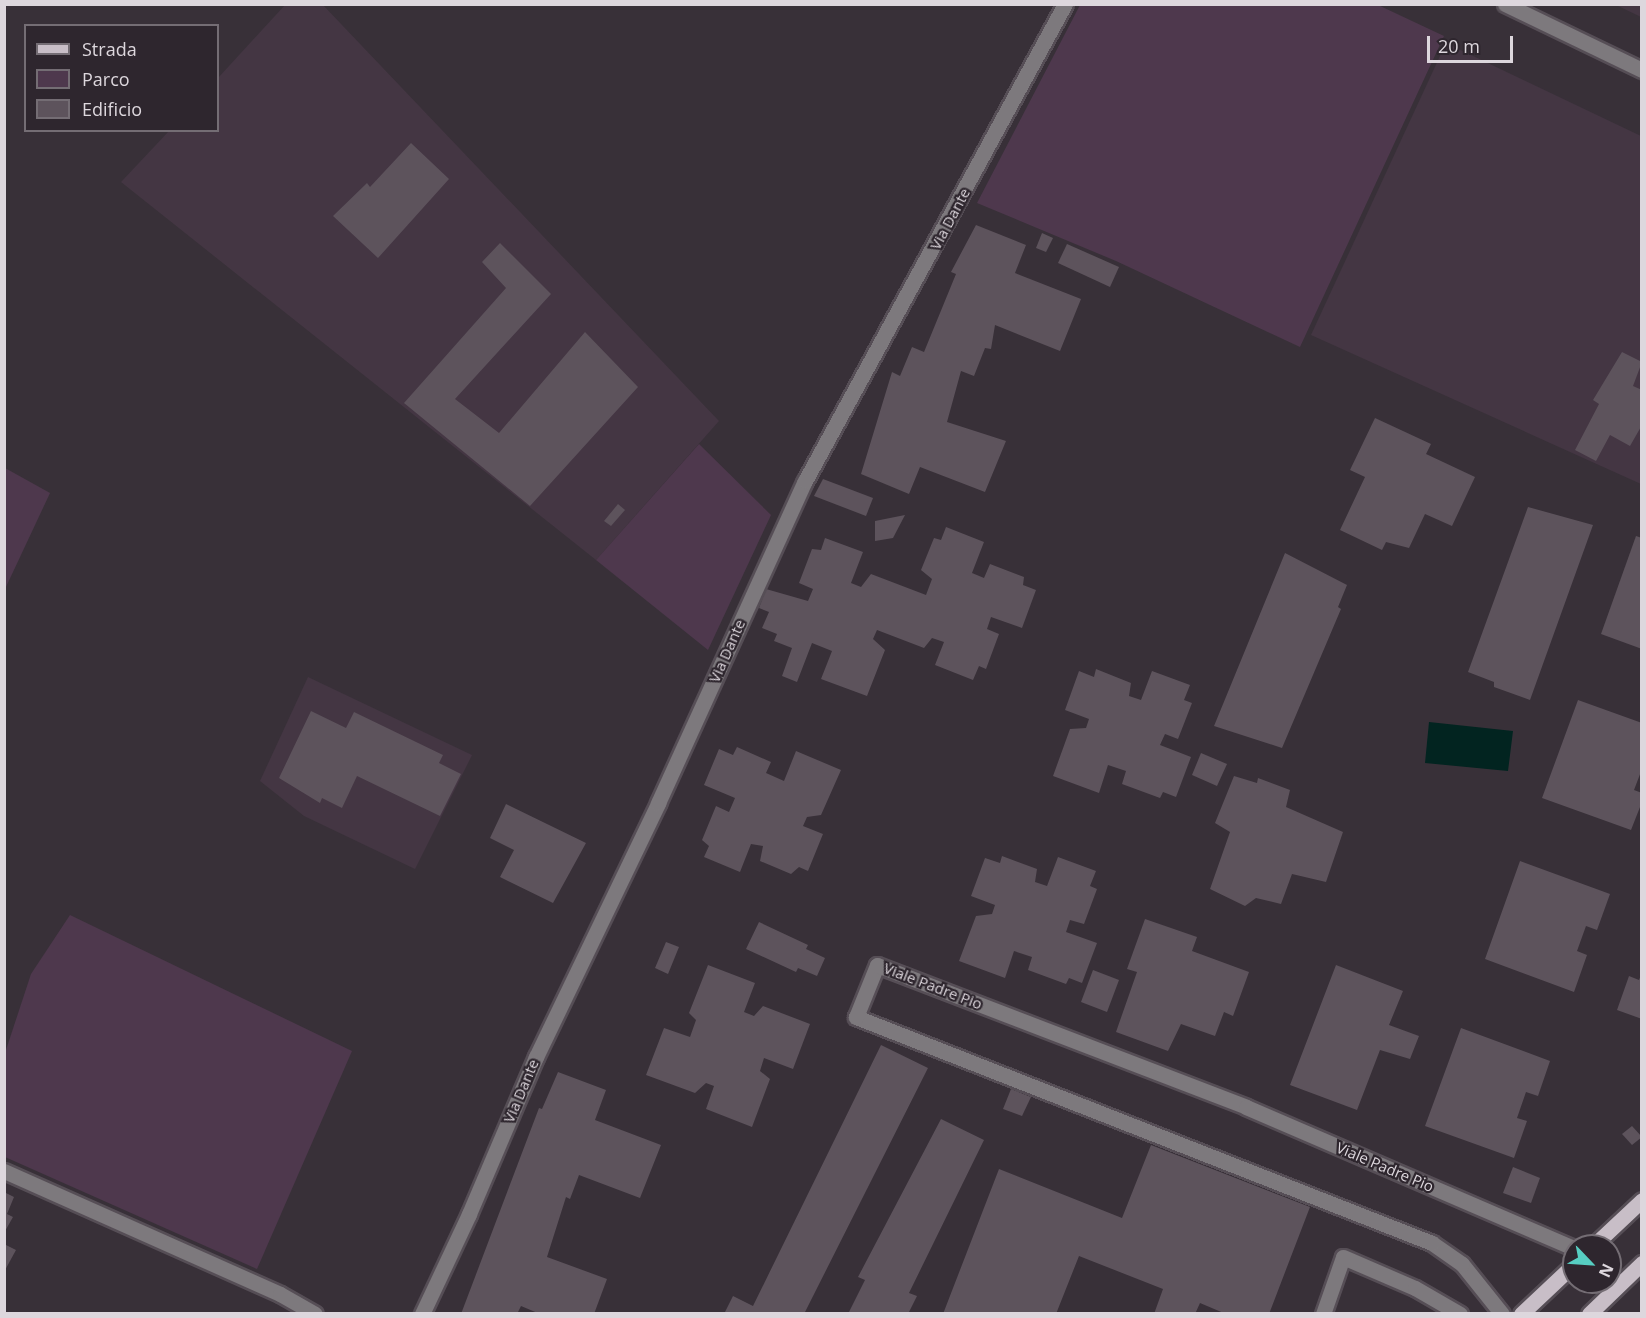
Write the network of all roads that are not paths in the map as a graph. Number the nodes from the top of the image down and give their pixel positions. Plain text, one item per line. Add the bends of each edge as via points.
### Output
1 (1065, 4) edge
2 (1505, 4) edge
3 (1641, 70) edge
4 (4, 1171) edge
5 (1641, 1200) edge
6 (1606, 1234) edge
7 (1562, 1243) edge
8 (1641, 1263) edge
9 (1562, 1275) edge
10 (1589, 1313) edge
11 (315, 1314) edge
12 (422, 1314) edge
13 (1323, 1314) edge
14 (1460, 1314) edge
15 (1502, 1314) edge
16 (1521, 1314) edge

1 - 12 street, Via Dante via 805,481 658,803 536,1057
2 - 3 street
4 - 11 street via 280,1294
5 - 6 main road
7 - 15 street, Viale Padre Pio via 1246,1107 877,965 856,1017 1432,1243 1462,1264
8 - 10 main road
9 - 16 main road
13 - 14 street via 1343,1257 1415,1288

